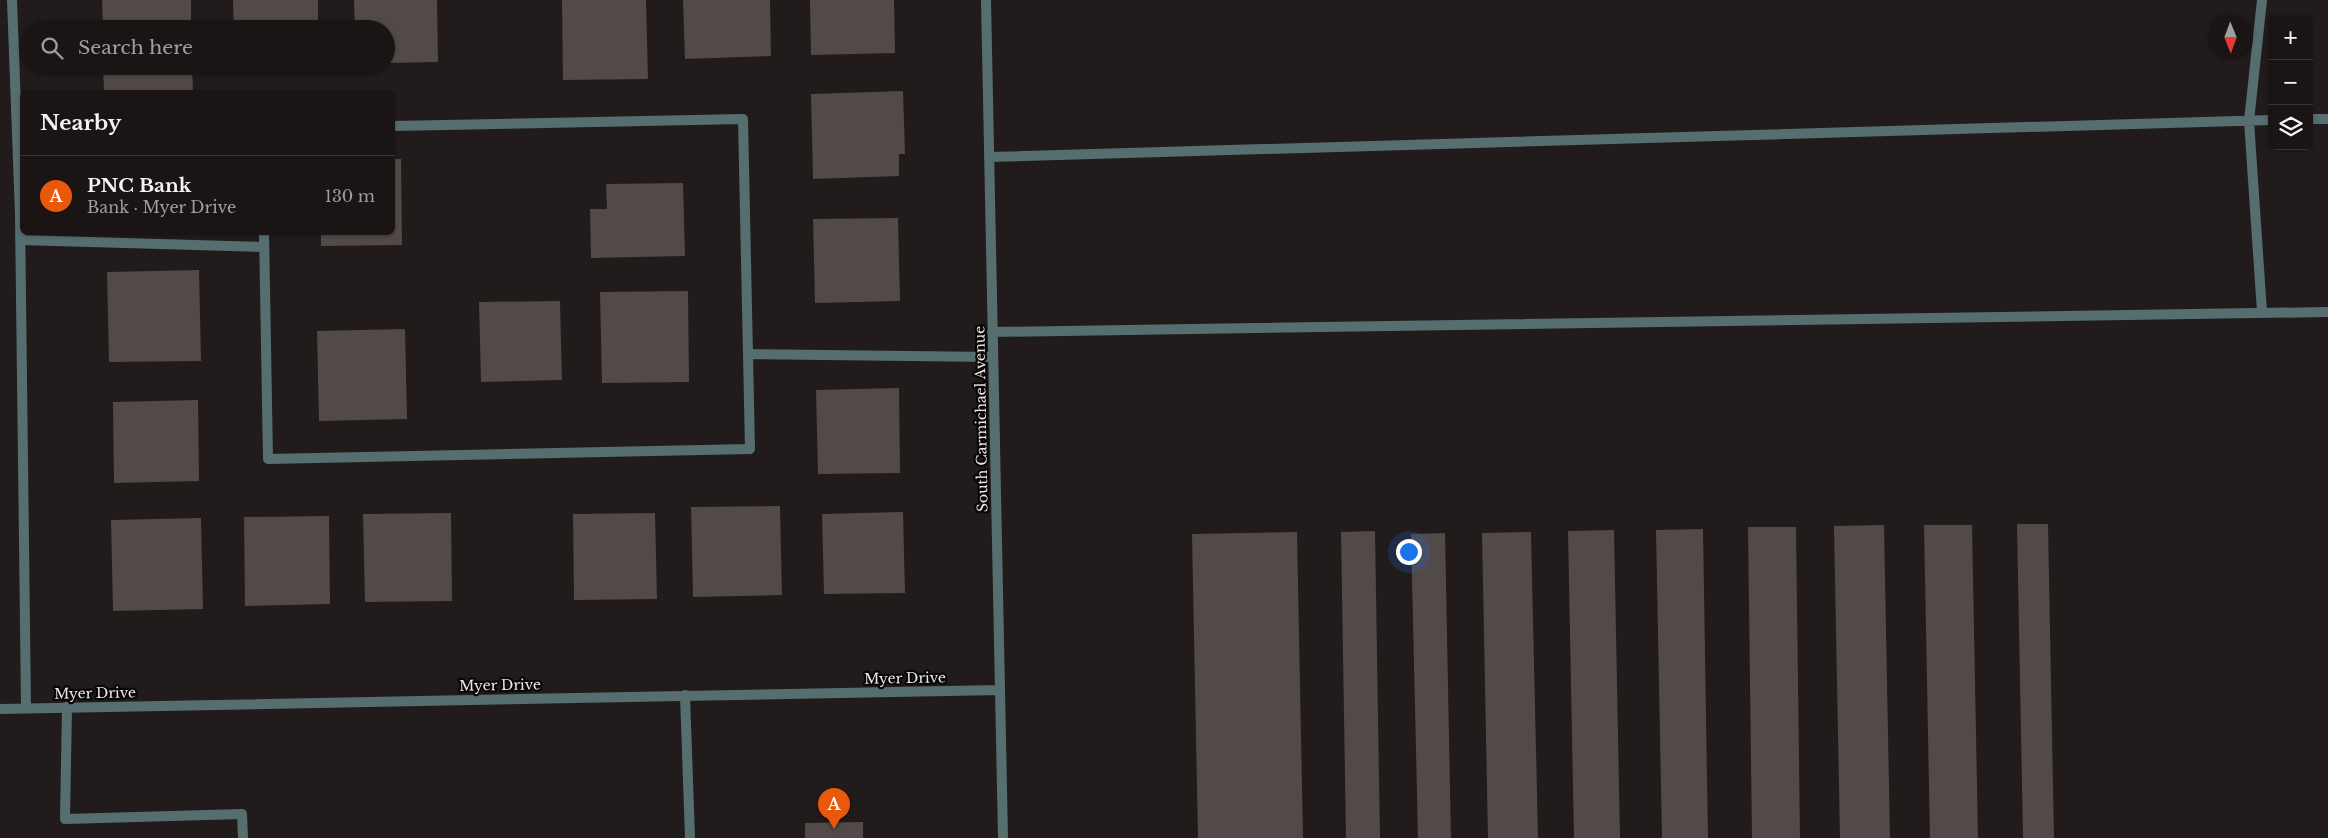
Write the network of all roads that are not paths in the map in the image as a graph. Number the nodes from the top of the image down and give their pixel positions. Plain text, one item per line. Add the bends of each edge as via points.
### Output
1 (12, 0) edge
2 (986, 0) edge
3 (2262, 0) edge
4 (2328, 119) edge
5 (2268, 120) edge
6 (2313, 120) edge
7 (2249, 121) junction
8 (395, 126) edge
9 (989, 157) junction
10 (264, 235) edge
11 (20, 240) junction
12 (264, 247) junction
13 (2262, 312) junction
14 (2328, 312) edge
15 (992, 332) junction
16 (748, 354) junction
17 (993, 357) junction
18 (1000, 690) junction
19 (686, 696) junction
20 (67, 707) junction
21 (0, 708) edge
22 (26, 708) junction
23 (243, 838) edge
24 (690, 838) edge
25 (1003, 838) edge

1 - 11 street
2 - 9 street, South Carmichael Avenue
3 - 7 street
4 - 6 street
5 - 7 street
7 - 9 street
7 - 13 street
8 - 16 street via 743,119
9 - 15 street, South Carmichael Avenue
10 - 12 street
11 - 12 street
11 - 22 street
12 - 16 street via 268,459 750,449
13 - 14 street
13 - 15 street
15 - 17 street, South Carmichael Avenue
16 - 17 street
17 - 18 street, South Carmichael Avenue
18 - 19 street, Myer Drive
18 - 25 street, South Carmichael Avenue
19 - 20 street, Myer Drive
19 - 24 street
20 - 22 street, Myer Drive
20 - 23 street via 65,819 242,814
21 - 22 street, Myer Drive

